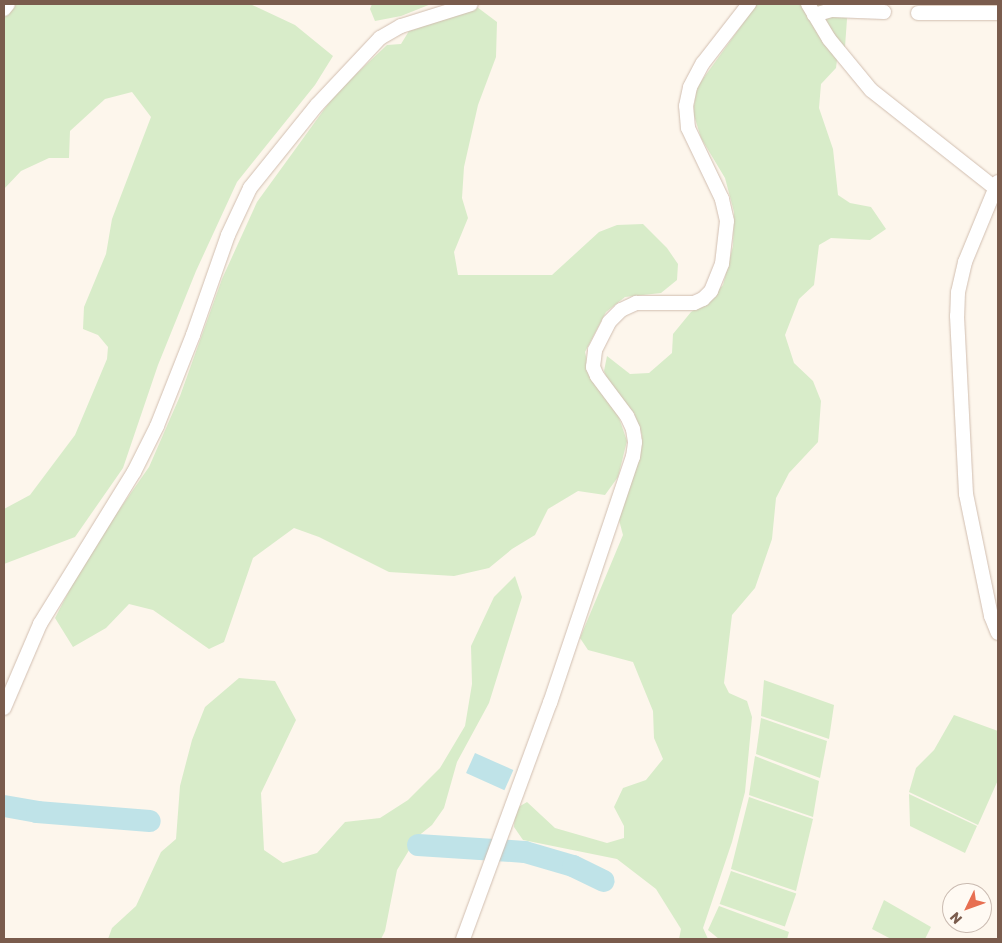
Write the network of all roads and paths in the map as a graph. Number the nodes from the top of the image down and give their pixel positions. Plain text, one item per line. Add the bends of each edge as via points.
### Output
1 (8, 4) edge
2 (471, 4) edge
3 (749, 4) edge
4 (4, 9) edge
5 (811, 10) edge
6 (884, 12) dead end
7 (918, 13) dead end
8 (998, 13) edge
9 (997, 185) edge
10 (998, 633) edge
11 (4, 708) edge
12 (463, 939) edge

1 - 4 street
2 - 11 street via 400,26 380,38 317,105 250,188 228,235 157,426 134,472 40,624
3 - 12 street via 703,63 690,87 686,106 688,128 722,199 727,221 722,264 711,291 703,299 694,303 636,303 621,310 609,322 595,350 593,367 597,376 627,416 632,428 635,442 633,458 556,685
5 - 6 street
5 - 9 street via 829,39 871,90
7 - 8 street
9 - 10 street via 965,262 958,292 957,316 966,494 989,606

